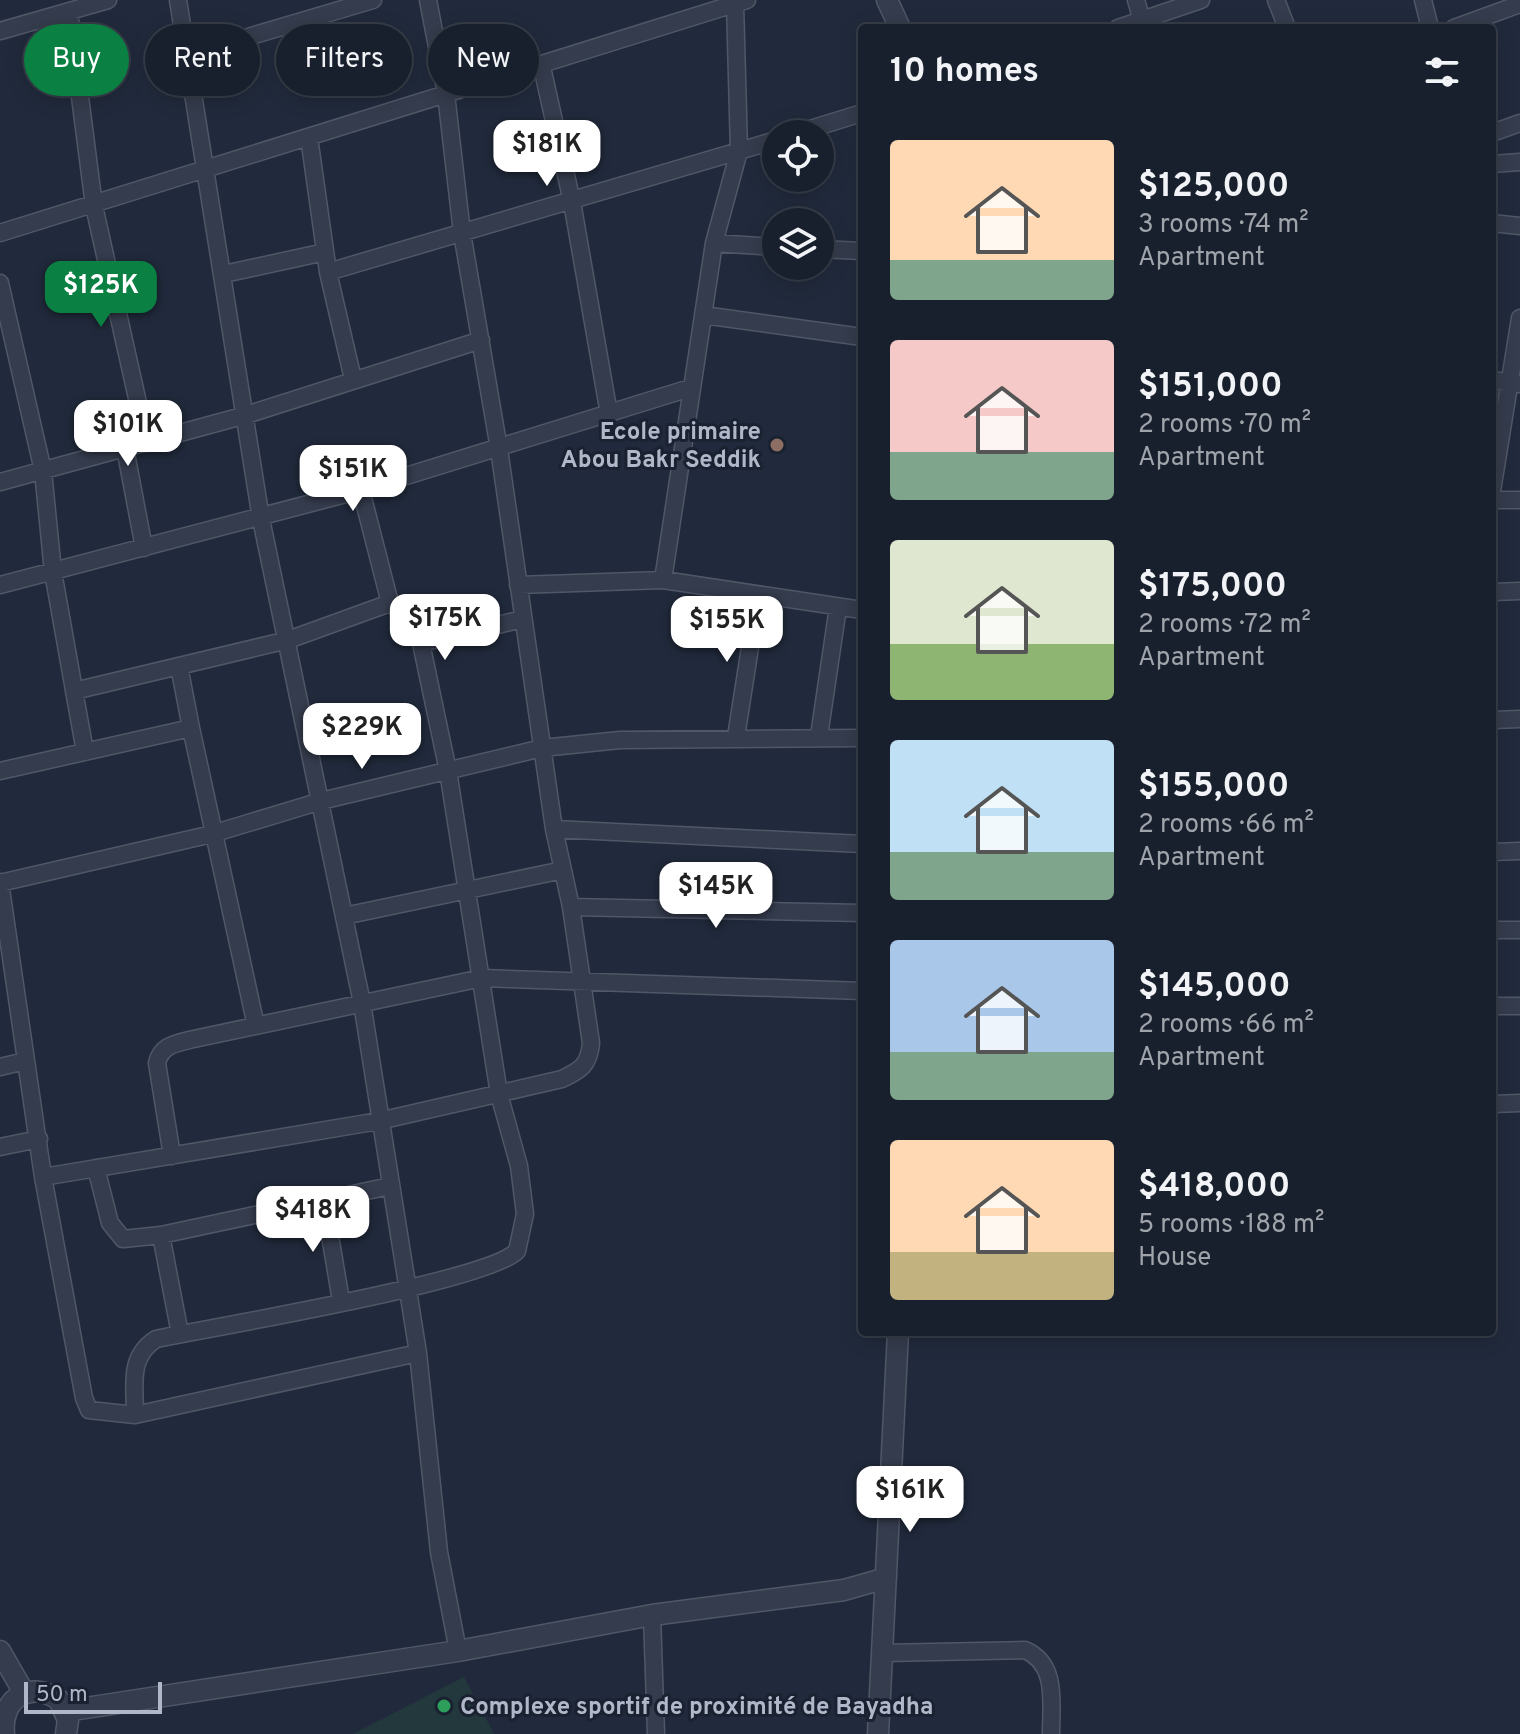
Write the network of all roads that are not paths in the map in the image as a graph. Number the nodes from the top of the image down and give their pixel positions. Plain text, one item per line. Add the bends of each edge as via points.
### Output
1 (108, 0) edge
2 (178, 0) edge
3 (307, 0) edge
4 (373, 0) edge
5 (428, 0) edge
6 (887, 0) edge
7 (1136, 0) edge
8 (1201, 0) edge
9 (1276, 0) edge
10 (1423, 0) edge
11 (741, 2) edge
12 (1520, 4) edge
13 (69, 11) junction
14 (309, 18) junction
15 (182, 24) edge
16 (433, 24) edge
17 (898, 24) edge
18 (1143, 24) edge
19 (1285, 24) edge
20 (1429, 24) edge
21 (1465, 24) edge
22 (0, 31) edge
23 (260, 33) edge
24 (542, 67) junction
25 (539, 68) edge
26 (194, 96) edge
27 (440, 96) edge
28 (446, 96) edge
29 (858, 114) edge
30 (834, 122) edge
31 (1520, 123) edge
32 (1496, 132) edge
33 (309, 137) junction
34 (762, 144) edge
35 (739, 151) junction
36 (1520, 162) edge
37 (1496, 164) edge
38 (207, 169) junction
39 (572, 202) junction
40 (94, 206) junction
41 (1496, 223) edge
42 (1520, 226) edge
43 (0, 233) edge
44 (462, 233) junction
45 (714, 243) junction
46 (762, 246) edge
47 (834, 250) edge
48 (858, 251) edge
49 (325, 252) junction
50 (328, 272) junction
51 (224, 274) junction
52 (0, 283) edge
53 (703, 315) junction
54 (1520, 318) edge
55 (858, 336) edge
56 (481, 340) junction
57 (8, 345) edge
58 (353, 379) junction
59 (1507, 382) edge
60 (690, 388) junction
61 (609, 414) junction
62 (246, 415) junction
63 (147, 443) junction
64 (125, 448) junction
65 (499, 449) junction
66 (1496, 462) edge
67 (43, 471) junction
68 (0, 482) edge
69 (361, 490) junction
70 (1496, 500) edge
71 (1520, 500) edge
72 (261, 519) junction
73 (144, 548) junction
74 (53, 572) junction
75 (663, 580) junction
76 (0, 585) edge
77 (518, 585) junction
78 (1520, 591) edge
79 (1496, 592) edge
80 (758, 596) junction
81 (390, 603) junction
82 (838, 607) junction
83 (858, 610) edge
84 (523, 619) junction
85 (288, 640) junction
86 (421, 643) junction
87 (179, 666) junction
88 (74, 691) junction
89 (1520, 719) edge
90 (1496, 720) edge
91 (191, 728) junction
92 (819, 736) junction
93 (736, 737) junction
94 (858, 738) edge
95 (542, 748) junction
96 (85, 752) junction
97 (0, 771) edge
98 (448, 771) junction
99 (321, 801) junction
100 (554, 829) junction
101 (212, 834) junction
102 (858, 844) edge
103 (1520, 851) edge
104 (1496, 852) edge
105 (563, 870) junction
106 (0, 882) edge
107 (466, 888) junction
108 (571, 907) junction
109 (858, 913) edge
110 (344, 916) junction
111 (1496, 930) edge
112 (1520, 930) edge
113 (4, 951) edge
114 (482, 978) junction
115 (582, 981) junction
116 (858, 991) edge
117 (362, 1003) junction
118 (1496, 1006) edge
119 (1520, 1006) edge
120 (256, 1026) junction
121 (25, 1061) junction
122 (0, 1067) edge
123 (499, 1094) junction
124 (1520, 1103) edge
125 (1496, 1104) edge
126 (379, 1121) junction
127 (39, 1139) junction
128 (0, 1147) edge
129 (172, 1156) junction
130 (96, 1168) junction
131 (43, 1177) junction
132 (390, 1186) junction
133 (324, 1200) junction
134 (161, 1235) junction
135 (407, 1288) junction
136 (341, 1301) junction
137 (180, 1334) junction
138 (898, 1336) edge
139 (418, 1353) junction
140 (135, 1415) junction
141 (886, 1578) junction
142 (652, 1615) junction
143 (0, 1651) edge
144 (458, 1651) junction
145 (885, 1653) junction
146 (23, 1691) junction
147 (66, 1711) junction
148 (2, 1730) edge
149 (66, 1734) edge
150 (656, 1734) edge
151 (878, 1734) edge
152 (1051, 1734) edge

1 - 13 street
2 - 15 street
3 - 14 street
4 - 14 street
5 - 16 street
6 - 17 street
7 - 18 street
8 - 18 street
9 - 19 street
10 - 20 street
11 - 24 street
11 - 35 street
12 - 21 street
13 - 22 street
13 - 40 street
14 - 23 street
24 - 25 street
24 - 39 street
26 - 38 street
27 - 33 street
28 - 44 street
29 - 30 street
31 - 32 street
33 - 38 street
33 - 49 street
34 - 35 street
35 - 39 street
35 - 45 street
36 - 37 street
38 - 40 street
38 - 51 street
39 - 44 street
39 - 61 street
40 - 43 street
40 - 63 street
41 - 42 street
44 - 50 street
44 - 56 street
45 - 46 street
45 - 53 street
47 - 48 street
49 - 50 street
49 - 51 street
50 - 58 street
51 - 62 street
52 - 57 street
53 - 55 street
53 - 60 street
54 - 59 street
56 - 58 street
56 - 65 street
57 - 67 street
58 - 62 street
59 - 66 street
60 - 61 street
60 - 75 street
61 - 65 street
62 - 63 street
62 - 72 street
63 - 64 street
64 - 67 street
64 - 73 street
65 - 69 street
65 - 77 street
67 - 68 street
67 - 74 street
69 - 72 street
69 - 81 street
70 - 71 street
72 - 73 street
72 - 85 street
73 - 74 street
74 - 76 street
74 - 88 street
75 - 77 street
75 - 80 street
77 - 84 street
78 - 79 street
80 - 82 street
80 - 93 street
81 - 85 street
81 - 86 street
82 - 83 street
82 - 92 street
84 - 86 street
84 - 95 street
85 - 87 street
85 - 99 street
86 - 98 street
87 - 88 street
87 - 91 street
88 - 96 street
89 - 90 street
91 - 96 street
91 - 101 street
92 - 93 street
92 - 94 street
93 - 95 street
95 - 98 street
95 - 100 street
96 - 97 street
98 - 99 street
98 - 107 street
99 - 101 street
99 - 110 street
100 - 102 street
100 - 105 street
101 - 106 street
101 - 120 street
103 - 104 street
105 - 107 street
105 - 108 street
106 - 113 street
107 - 110 street
107 - 114 street
108 - 109 street
108 - 115 street
110 - 117 street
111 - 112 street
113 - 121 street
114 - 115 street
114 - 117 street
114 - 123 street
115 - 116 street
115 - 123 street via 591,1043 583,1069
117 - 120 street
117 - 126 street
118 - 119 street
120 - 129 street via 167,1046 159,1054 157,1074
121 - 122 street
121 - 127 street
123 - 126 street
123 - 135 street via 519,1166 525,1214 517,1251 501,1264
124 - 125 street
126 - 129 street
126 - 132 street
127 - 128 street
127 - 131 street
129 - 130 street
130 - 131 street
130 - 134 street via 114,1232 123,1239
131 - 140 street via 84,1398 89,1410
132 - 133 street
132 - 135 street
133 - 134 street
133 - 136 street
134 - 137 street
135 - 136 street
135 - 139 street
136 - 137 street
137 - 140 street via 141,1348 134,1371
138 - 141 street
139 - 140 street
139 - 144 street via 439,1552
141 - 142 street via 844,1590
141 - 145 street
142 - 144 street
142 - 150 street
143 - 146 street
144 - 147 street
145 - 151 street
145 - 152 street via 1025,1650 1038,1656 1047,1668
146 - 147 street via 49,1692
146 - 148 street via 8,1702
147 - 149 street

